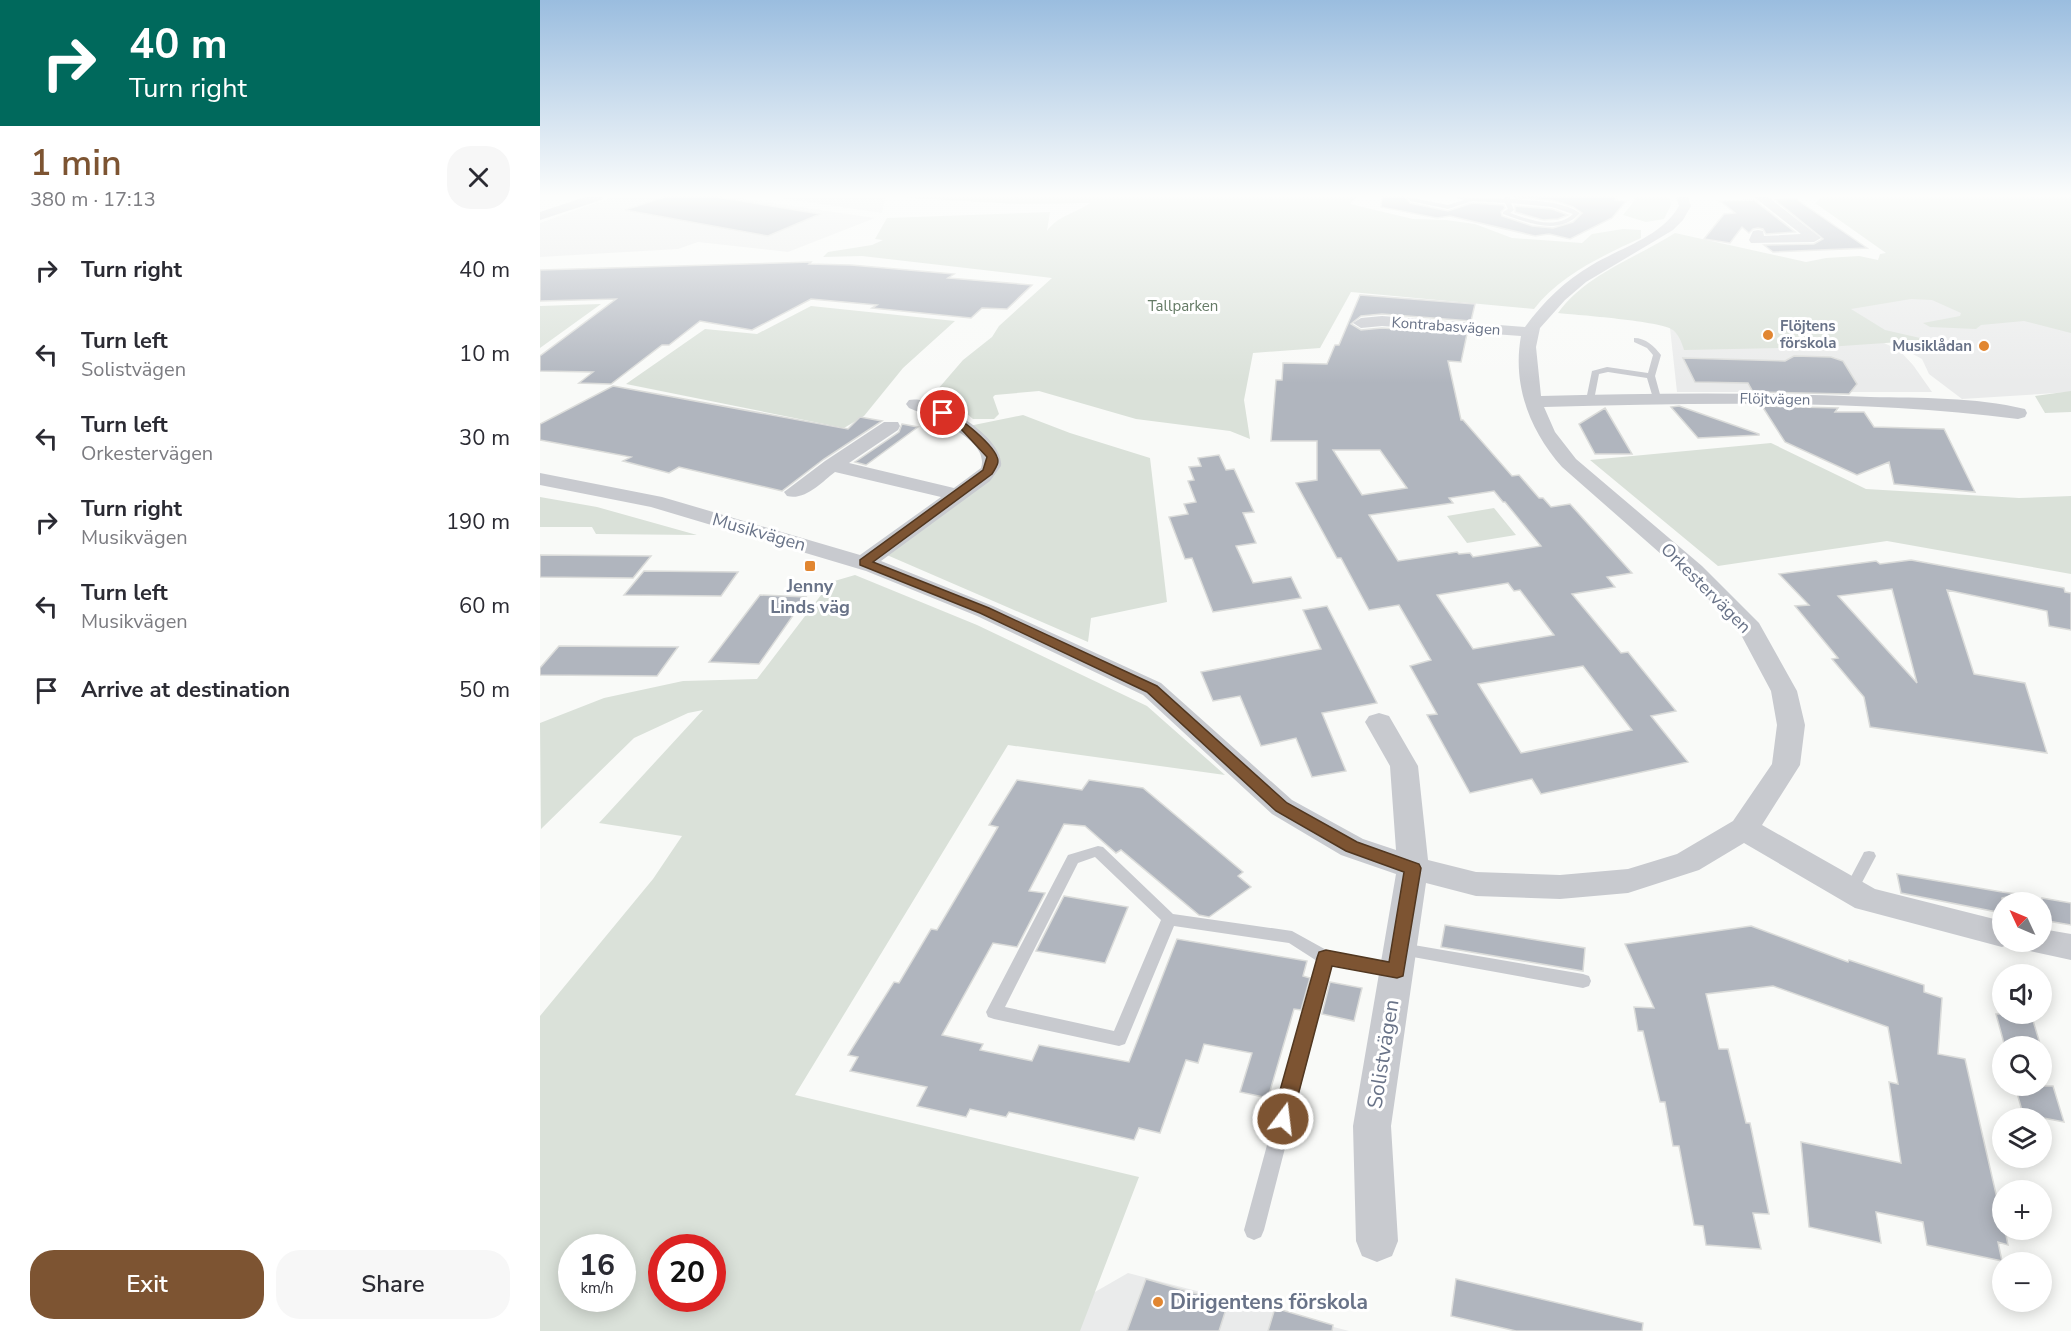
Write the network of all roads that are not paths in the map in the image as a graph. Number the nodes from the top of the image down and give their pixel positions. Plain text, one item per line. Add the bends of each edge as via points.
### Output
1 (1614, 259) edge
2 (1361, 323) dead end
3 (1530, 332) junction
4 (1637, 340) dead end
5 (1651, 376) junction
6 (1657, 398) junction
7 (1590, 400) junction
8 (1532, 402) junction
9 (915, 404) dead end
10 (2018, 413) dead end
11 (891, 426) dead end
12 (832, 465) junction
13 (540, 479) edge
14 (794, 492) dead end
15 (959, 495) junction
16 (865, 562) junction
17 (1379, 722) dead end
18 (1743, 829) junction
19 (1869, 856) dead end
20 (1413, 868) junction
21 (1851, 890) junction
22 (1168, 919) junction
23 (1992, 931) edge
24 (2052, 944) edge
25 (2071, 947) edge
26 (1326, 958) junction
27 (1399, 960) junction
28 (1583, 981) dead end
29 (1254, 1230) dead end
30 (1377, 1241) dead end

1 - 3 street via 1586,274 1558,297
2 - 3 street, Kontrabasvägen via 1382,321
3 - 8 street, Orkestervägen
4 - 5 lane via 1657,355
5 - 6 lane
5 - 7 lane via 1627,370 1600,370 1595,373
6 - 7 street, Flöjtvägen
6 - 10 street, Flöjtvägen via 1782,399
7 - 8 street, Flöjtvägen
8 - 18 street, Orkestervägen via 1553,446 1569,464 1694,571 1750,628 1784,691 1791,725 1786,765
9 - 15 street via 943,413 964,427 992,457 988,472
11 - 12 street
12 - 14 street
12 - 15 street
13 - 16 street, Musikvägen via 655,501
15 - 16 street
16 - 20 street, Orkestervägen via 985,610 1152,689 1282,807 1352,847
17 - 20 street, Solistvägen via 1404,766
18 - 20 street, Orkestervägen via 1688,862 1628,880 1560,887 1476,884
18 - 21 street
19 - 21 lane
20 - 27 street, Solistvägen
21 - 23 street via 1866,899
22 - 22 lane via 1098,852 1073,859 994,1012 1119,1039
22 - 26 lane via 1292,937
24 - 25 street
26 - 27 lane
26 - 29 lane
27 - 28 lane
27 - 30 street, Solistvägen via 1372,1126

